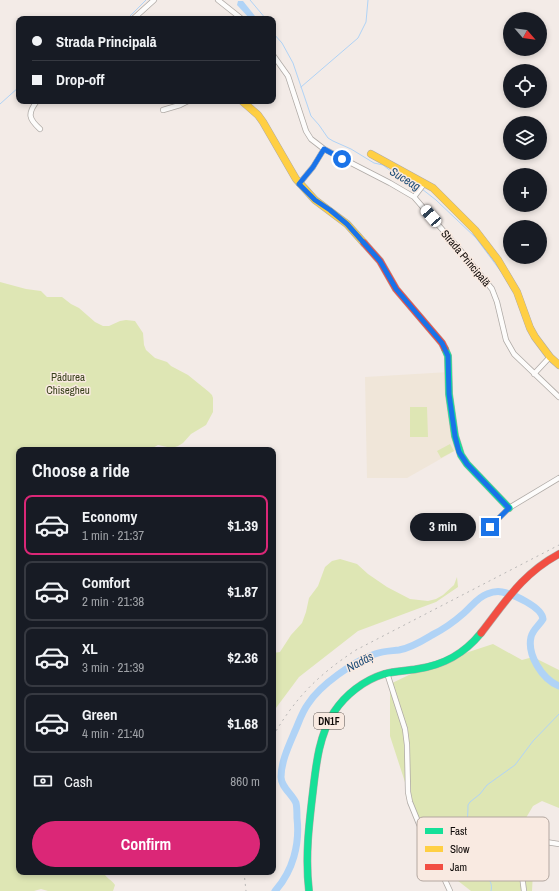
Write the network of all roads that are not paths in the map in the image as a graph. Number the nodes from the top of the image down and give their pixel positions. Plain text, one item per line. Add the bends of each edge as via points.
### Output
1 (154, 0) edge
2 (218, 0) edge
3 (136, 16) edge
4 (238, 16) edge
5 (276, 59) edge
6 (35, 104) edge
7 (182, 104) edge
8 (245, 104) edge
9 (163, 110) dead end
10 (40, 129) dead end
11 (324, 149) junction
12 (370, 154) dead end
13 (299, 184) junction
14 (424, 184) junction
15 (416, 196) junction
16 (549, 358) junction
17 (559, 365) edge
18 (534, 374) junction
19 (559, 397) edge
20 (559, 478) edge
21 (509, 508) junction
22 (490, 527) dead end
23 (559, 554) edge
24 (387, 673) junction
25 (417, 821) edge
26 (549, 842) edge
27 (559, 844) edge
28 (445, 881) edge
29 (523, 881) edge
30 (309, 891) edge
31 (450, 891) edge
32 (524, 891) edge

1 - 3 street
2 - 4 street
5 - 11 street, Strada Principală via 291,83 306,131 314,142
6 - 10 street via 30,118
7 - 9 street
8 - 13 street via 263,122
11 - 13 street
11 - 15 street, Strada Principală
12 - 14 street
13 - 21 street via 315,200 347,224 380,261 396,289 442,343 448,356 449,394 459,452 467,464
14 - 15 street
14 - 16 street via 433,188 475,230 492,252 517,292 530,328
15 - 18 street, Strada Principală via 490,286 498,302 507,344 516,358
16 - 17 street
16 - 18 street
18 - 19 street, Strada Principală
20 - 21 street
21 - 22 street
23 - 24 street, DN1F via 535,568 519,583 479,636 458,655 430,667
24 - 25 street via 405,729 408,792
24 - 30 street, DN1F via 366,682 350,694 331,717 322,736 308,838 306,870
26 - 27 street
28 - 31 street
29 - 32 street

